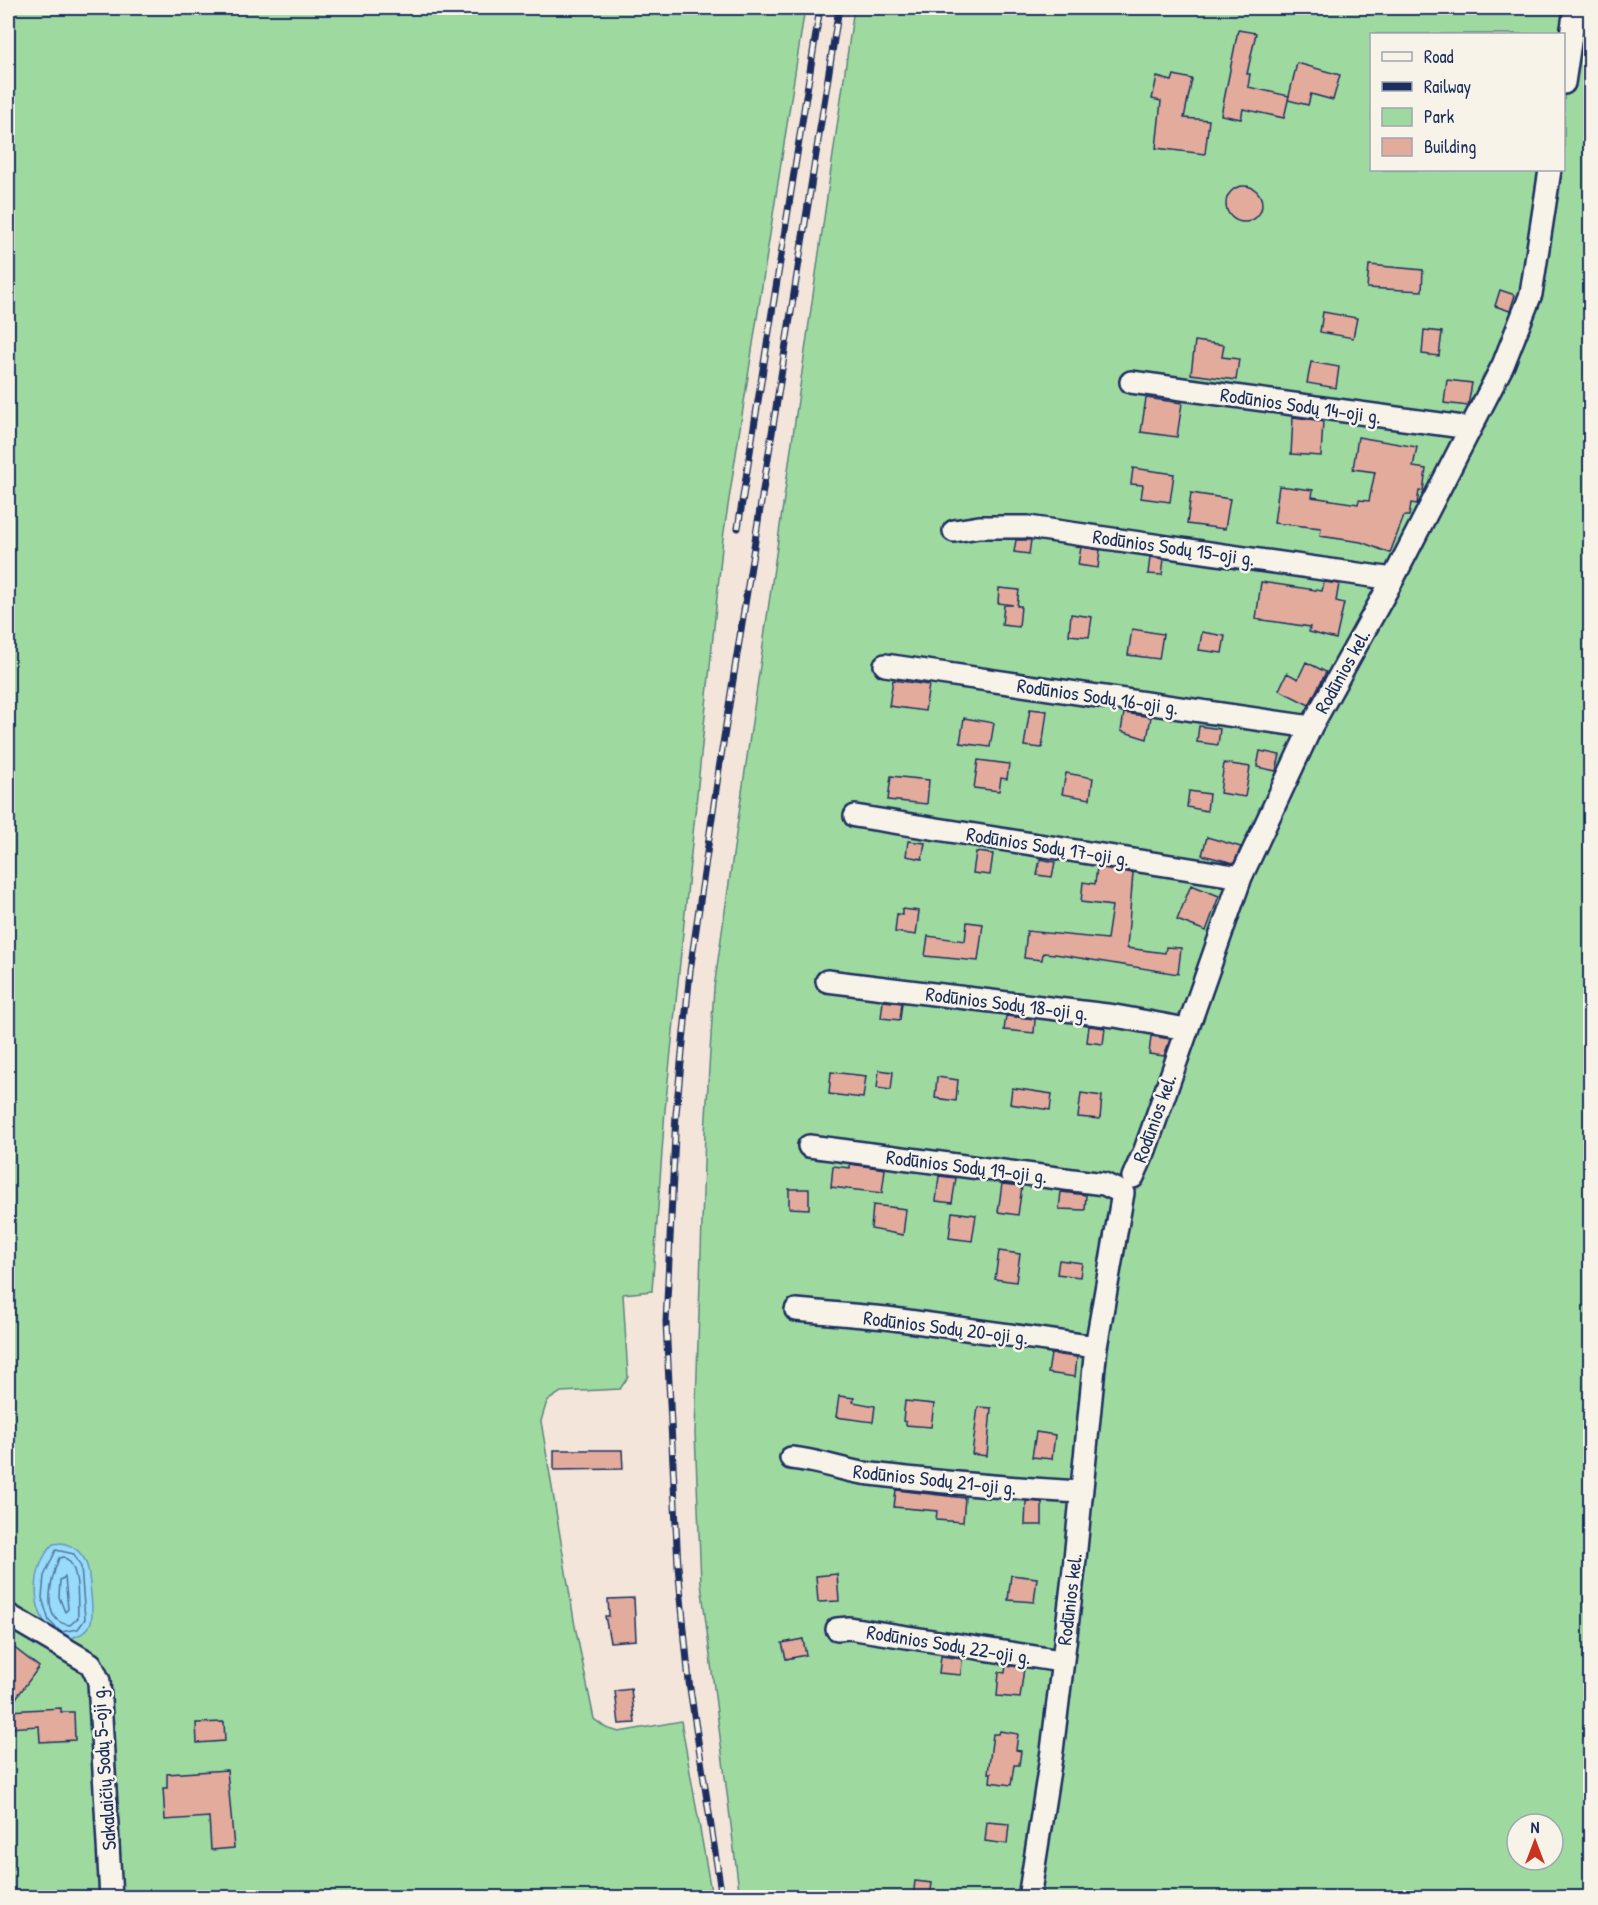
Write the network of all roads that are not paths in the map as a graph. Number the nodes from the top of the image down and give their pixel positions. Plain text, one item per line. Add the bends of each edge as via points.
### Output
1 (1575, 8) edge
2 (1565, 70) edge
3 (1550, 171) edge
4 (1131, 382) dead end
5 (1470, 428) junction
6 (954, 531) dead end
7 (1393, 579) junction
8 (885, 665) dead end
9 (1311, 727) junction
10 (855, 816) dead end
11 (1241, 877) junction
12 (828, 981) dead end
13 (1186, 1029) junction
14 (809, 1146) dead end
15 (1128, 1185) junction
16 (796, 1310) dead end
17 (1096, 1347) junction
18 (791, 1458) dead end
19 (1080, 1492) junction
20 (8, 1615) edge
21 (837, 1629) dead end
22 (1061, 1661) junction
23 (111, 1898) edge
24 (1029, 1898) edge

1 - 2 street
3 - 5 street, Rodūnios kel. via 1531,294 1503,365
4 - 5 street, Rodūnios Sodų 14-oji g.
5 - 7 street, Rodūnios kel.
6 - 7 street, Rodūnios Sodų 15-oji g. via 1028,527
7 - 9 street, Rodūnios kel.
8 - 9 street, Rodūnios Sodų 16-oji g.
9 - 11 street, Rodūnios kel.
10 - 11 street, Rodūnios Sodų 17-oji g.
11 - 13 street, Rodūnios kel.
12 - 13 street, Rodūnios Sodų 18-oji g. via 1115,1016
13 - 15 street, Rodūnios kel. via 1145,1150
14 - 15 street, Rodūnios Sodų 19-oji g.
15 - 17 street, Rodūnios kel.
16 - 17 street, Rodūnios Sodų 20-oji g. via 886,1318
17 - 19 street, Rodūnios kel.
18 - 19 street, Rodūnios Sodų 21-oji g. via 817,1460 842,1470 921,1480
19 - 22 street, Rodūnios kel.
20 - 23 street, Sakalaičių Sodų 5-oji g. via 91,1664 99,1681
21 - 22 street, Rodūnios Sodų 22-oji g.
22 - 24 street, Rodūnios kel. via 1052,1751

